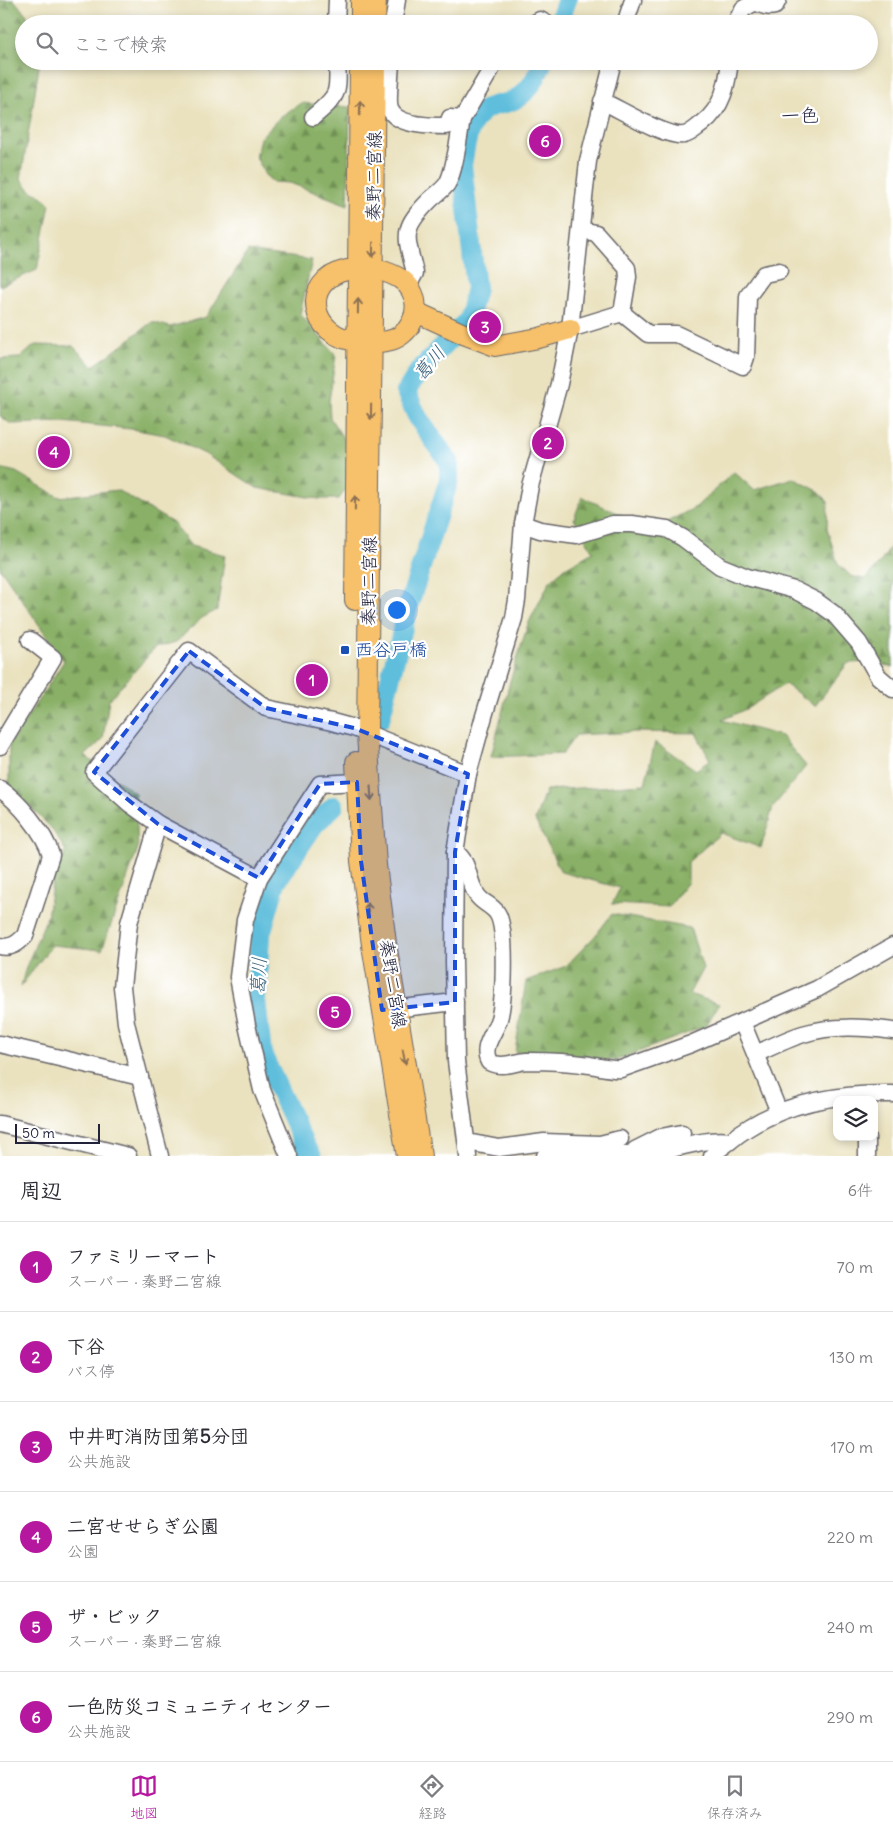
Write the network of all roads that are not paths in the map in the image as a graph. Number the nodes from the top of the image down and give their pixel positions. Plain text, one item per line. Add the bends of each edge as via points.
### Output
1 (328, 0) edge
2 (336, 0) edge
3 (361, 0) edge
4 (376, 0) edge
5 (397, 0) edge
6 (633, 0) edge
7 (778, 0) edge
8 (755, 1) edge
9 (328, 15) edge
10 (336, 15) edge
11 (361, 15) edge
12 (375, 15) edge
13 (394, 15) edge
14 (628, 15) edge
15 (740, 15) edge
16 (328, 70) edge
17 (337, 70) edge
18 (360, 70) edge
19 (375, 70) edge
20 (391, 70) edge
21 (491, 70) edge
22 (611, 70) edge
23 (728, 70) edge
24 (334, 98) junction
25 (602, 101) junction
26 (313, 117) dead end
27 (462, 119) junction
28 (580, 230) junction
29 (347, 270) dead end
30 (383, 271) dead end
31 (779, 272) dead end
32 (408, 286) junction
33 (416, 312) junction
34 (622, 312) junction
35 (570, 329) junction
36 (365, 342) junction
37 (523, 524) junction
38 (30, 640) dead end
39 (893, 689) edge
40 (363, 730) junction
41 (0, 746) edge
42 (468, 774) junction
43 (357, 782) junction
44 (0, 788) edge
45 (158, 824) junction
46 (455, 852) junction
47 (259, 878) junction
48 (0, 946) edge
49 (893, 946) edge
50 (455, 1002) junction
51 (389, 1009) junction
52 (742, 1022) junction
53 (893, 1030) edge
54 (0, 1044) edge
55 (756, 1054) junction
56 (140, 1077) junction
57 (893, 1094) edge
58 (868, 1096) edge
59 (833, 1099) edge
60 (780, 1112) junction
61 (0, 1124) edge
62 (682, 1133) dead end
63 (730, 1141) junction
64 (867, 1141) edge
65 (621, 1147) junction
66 (468, 1149) edge
67 (92, 1152) edge
68 (504, 1152) edge
69 (128, 1156) edge
70 (160, 1156) edge
71 (289, 1156) edge
72 (407, 1156) edge
73 (421, 1156) edge
74 (545, 1156) edge
75 (712, 1156) edge
76 (867, 1156) edge

1 - 9 street
2 - 10 street
3 - 11 main road
4 - 12 main road
5 - 13 street
6 - 14 street
7 - 8 street via 771,7
8 - 15 street
16 - 24 street via 329,91
17 - 24 street
36 -> 18 main road, 秦野二宮線
19 -> 36 main road, 秦野二宮線
20 - 27 street via 390,108 396,116 406,122 428,126 447,126 450,118
21 - 27 street
22 - 25 street
23 - 25 street via 718,107 688,134 676,135 642,122
24 - 26 street
25 - 28 street via 588,161
27 - 32 street via 447,184 414,216 408,229 407,241 415,273
28 - 34 street via 596,233 627,268
28 - 35 street
29 - 36 main road via 332,275 323,283 316,306 318,317 334,335
30 - 32 main road
31 - 34 street via 764,274 748,296 743,366 676,334 648,334
32 - 33 main road
33 - 35 main road via 495,346
33 - 36 main road via 413,322 398,338 387,342
34 - 35 street
35 - 37 street
40 -> 36 main road, 秦野二宮線
36 -> 40 main road, 秦野二宮線 via 367,674
37 - 39 street via 540,530 577,534 613,524 667,529 720,566 794,590 816,601 834,614 858,643 878,676
37 - 42 street via 514,618
38 - 41 street via 53,658
40 - 42 street
40 - 43 main road, 秦野二宮線
40 - 45 street via 266,708 189,651 94,772
40 -> 51 main road, 秦野二宮線
42 - 46 street
43 - 47 street via 320,784
51 -> 43 main road, 秦野二宮線 via 372,945
44 - 48 street via 12,797 35,826 49,846 51,855 25,936 16,944
45 - 47 street
45 - 56 street via 130,924 122,987 126,1023
46 - 50 street
46 - 52 street via 461,856 477,895 497,912 502,926 502,1006 498,1025 486,1047 489,1062 501,1066 525,1061 621,1069
47 - 71 street via 245,920 238,977 262,1090
49 - 52 street via 817,989
50 - 51 street
50 - 66 street via 456,1061
51 - 72 main road, 秦野二宮線
51 -> 73 main road, 秦野二宮線
52 - 55 street
53 - 55 street via 849,1027 817,1031
54 - 56 street
55 - 60 street
56 - 70 street
57 - 58 street
59 - 60 street
60 - 63 street via 743,1130
61 - 67 street
62 - 65 street via 662,1137 642,1147
63 - 65 street via 716,1139 642,1155
63 - 75 street
64 - 76 street
65 - 68 street via 544,1142
65 - 74 street
66 - 68 street
67 - 69 street

